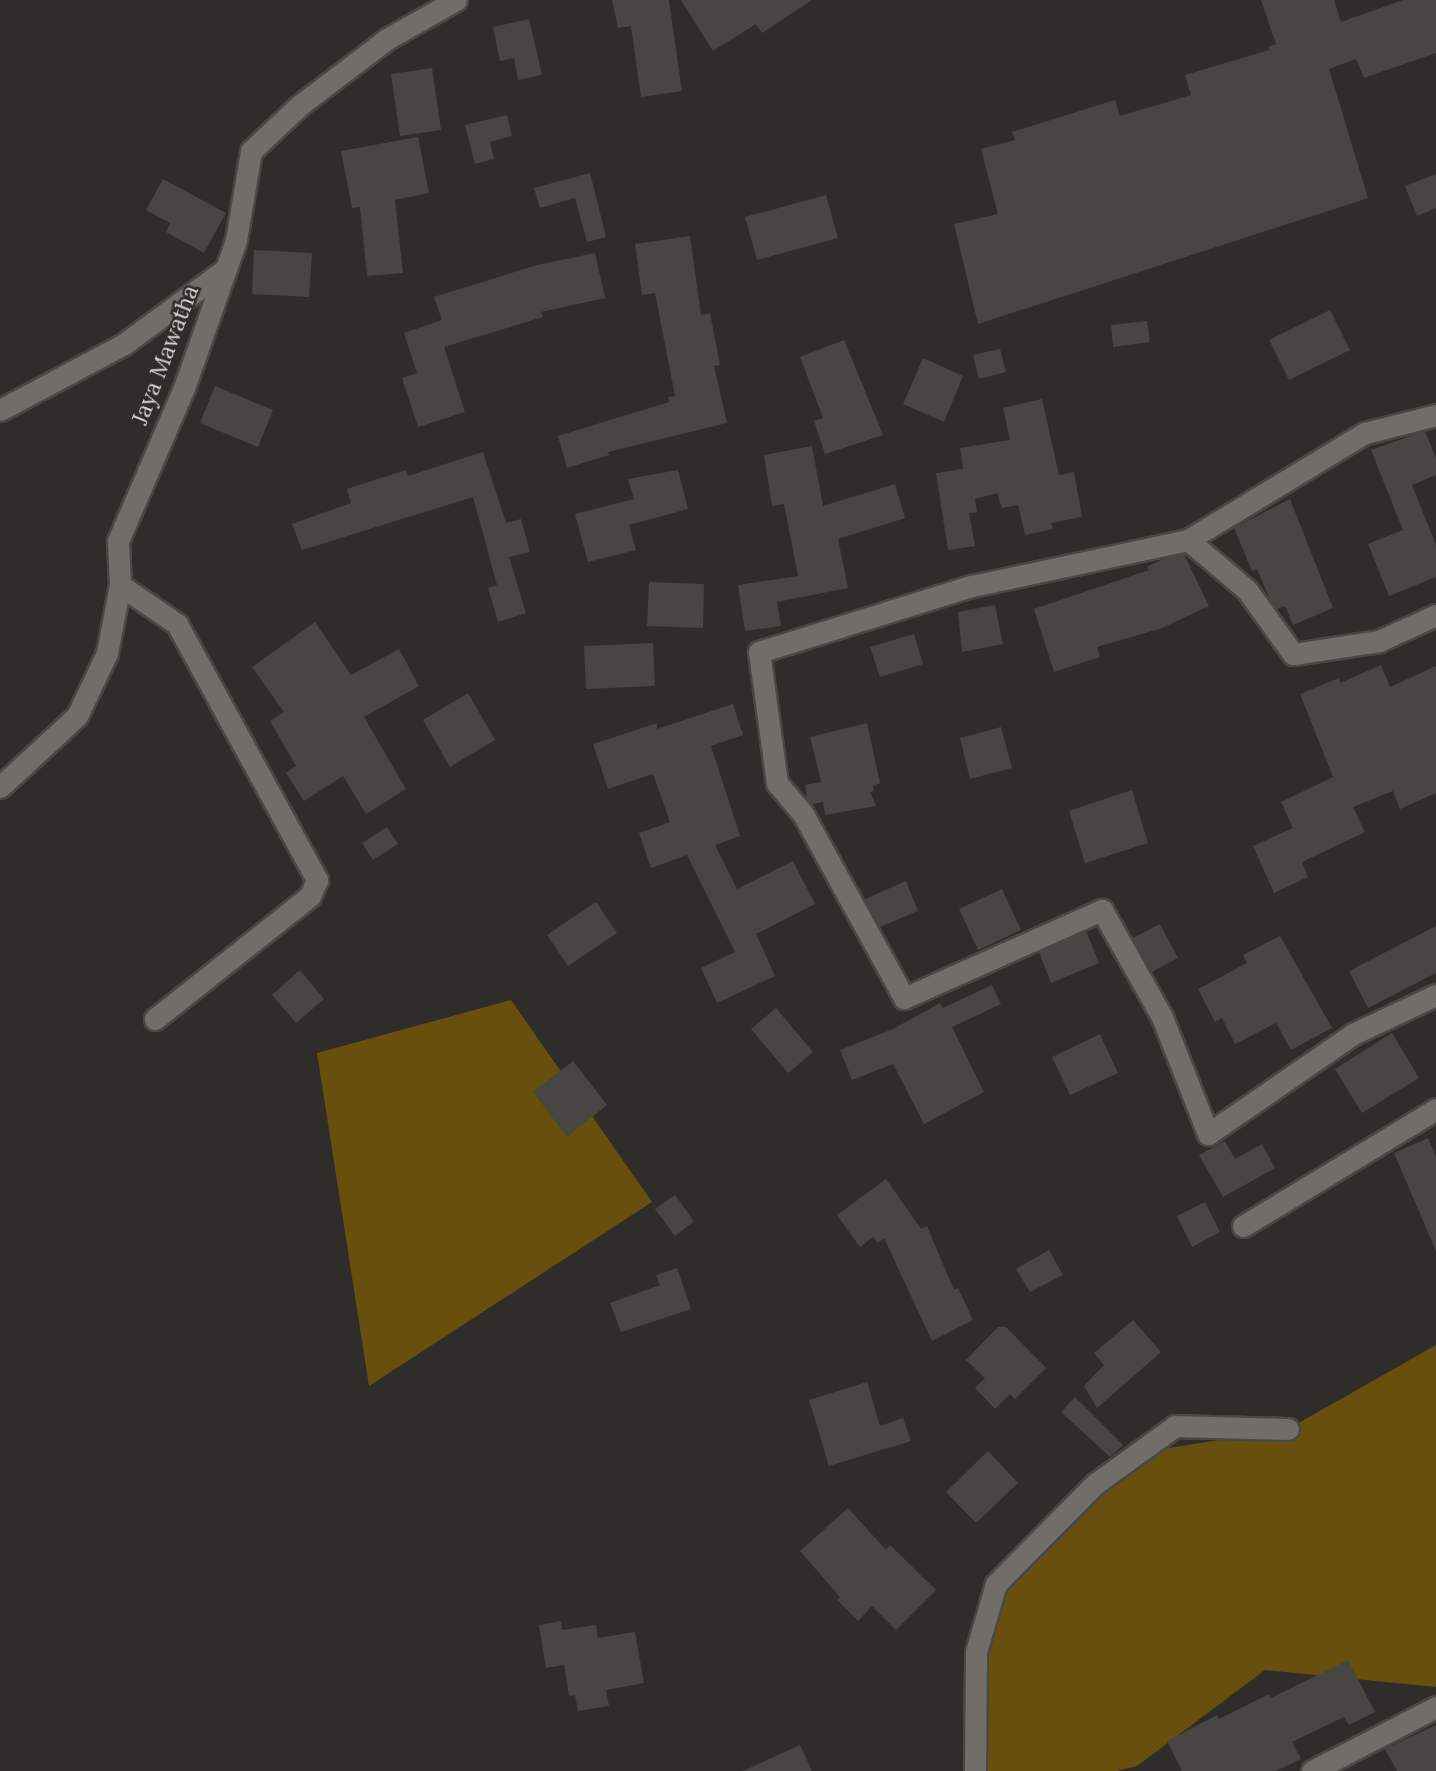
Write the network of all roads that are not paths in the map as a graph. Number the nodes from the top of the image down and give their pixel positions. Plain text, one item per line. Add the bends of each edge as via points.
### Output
1 (456, 0) edge
2 (226, 268) junction
3 (0, 410) edge
4 (1436, 415) edge
5 (1188, 540) junction
6 (120, 585) junction
7 (1436, 615) edge
8 (0, 787) edge
9 (1436, 995) edge
10 (155, 1019) dead end
11 (1436, 1109) edge
12 (1243, 1226) dead end
13 (1288, 1429) dead end
14 (1436, 1707) edge
15 (975, 1771) edge
16 (1312, 1771) edge

1 - 2 street, Jaya Mawatha via 387,39 300,105 251,151 236,240
2 - 3 street via 124,344
2 - 6 street, Jaya Mawatha via 184,388 118,541
4 - 5 street via 1365,433
5 - 7 street via 1247,590 1293,654 1379,641
5 - 9 street via 971,586 759,652 777,783 803,814 904,998 1102,910 1162,1017 1209,1135 1353,1034
6 - 8 street, Jaya Mawatha via 107,653 77,716
6 - 10 street via 177,624 317,880 310,896
11 - 12 street
13 - 15 street via 1175,1426 1096,1484 996,1584 975,1652
14 - 16 street

